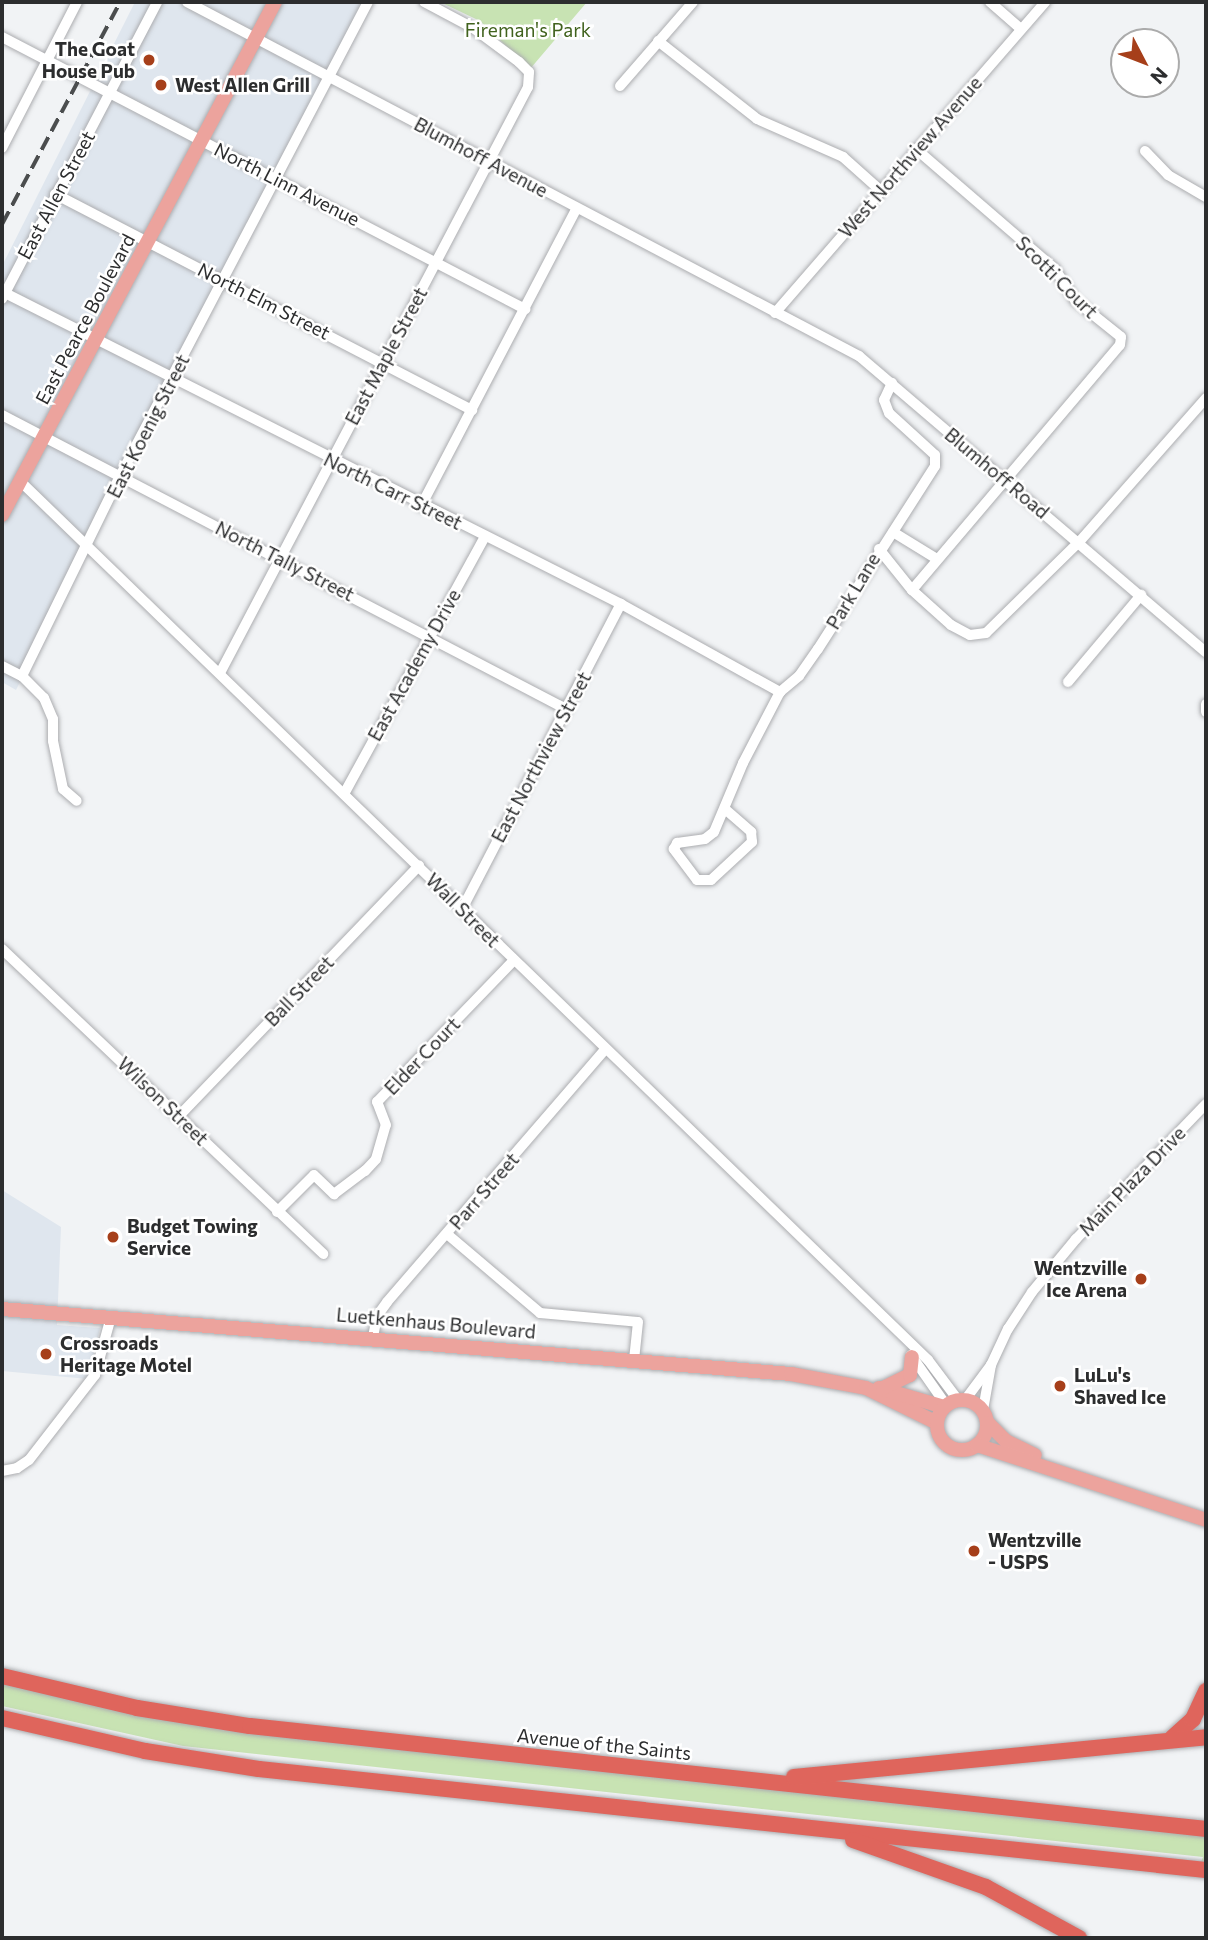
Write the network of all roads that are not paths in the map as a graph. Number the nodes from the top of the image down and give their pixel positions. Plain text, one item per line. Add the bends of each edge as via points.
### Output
1 (77, 2) edge
2 (157, 2) edge
3 (187, 2) edge
4 (275, 2) edge
5 (369, 2) edge
6 (424, 2) edge
7 (693, 2) edge
8 (990, 2) edge
9 (1045, 2) edge
10 (1021, 29) junction
11 (2, 37) edge
12 (255, 38) junction
13 (658, 41) junction
14 (48, 61) junction
15 (328, 78) junction
16 (620, 86) dead end
17 (111, 92) junction
18 (202, 140) junction
19 (2, 148) edge
20 (916, 149) junction
21 (1145, 151) dead end
22 (489, 160) junction
23 (276, 177) junction
24 (881, 191) junction
25 (55, 194) junction
26 (1206, 197) edge
27 (577, 208) junction
28 (149, 241) junction
29 (435, 261) junction
30 (223, 281) junction
31 (3, 296) edge
32 (525, 309) junction
33 (775, 313) junction
34 (96, 339) junction
35 (383, 362) junction
36 (172, 378) junction
37 (892, 383) junction
38 (1206, 398) edge
39 (472, 410) junction
40 (2, 415) edge
41 (44, 438) junction
42 (331, 461) junction
43 (120, 478) junction
44 (1003, 479) junction
45 (20, 481) junction
46 (421, 506) junction
47 (2, 515) edge
48 (893, 531) junction
49 (485, 536) junction
50 (1080, 541) junction
51 (88, 545) junction
52 (879, 549) junction
53 (281, 557) junction
54 (937, 559) junction
55 (912, 590) junction
56 (1141, 595) junction
57 (621, 604) junction
58 (429, 636) junction
59 (1205, 648) edge
60 (2, 666) edge
61 (220, 673) junction
62 (22, 676) junction
63 (1068, 682) dead end
64 (780, 692) junction
65 (1206, 704) edge
66 (566, 709) junction
67 (1206, 712) edge
68 (344, 794) junction
69 (78, 801) dead end
70 (724, 809) junction
71 (419, 866) junction
72 (461, 909) junction
73 (2, 949) edge
74 (514, 960) junction
75 (605, 1049) junction
76 (1206, 1104) edge
77 (178, 1116) junction
78 (276, 1212) junction
79 (447, 1234) junction
80 (323, 1254) dead end
81 (2, 1309) edge
82 (111, 1317) junction
83 (373, 1337) junction
84 (904, 1340) junction
85 (912, 1357) junction
86 (634, 1359) junction
87 (991, 1366) junction
88 (866, 1388) junction
89 (883, 1388) junction
90 (953, 1403) junction
91 (985, 1417) junction
92 (937, 1423) junction
93 (977, 1445) junction
94 (2, 1471) edge
95 (1114, 1488) junction
96 (1206, 1520) edge
97 (2, 1676) edge
98 (1206, 1691) edge
99 (2, 1718) edge
100 (1206, 1737) edge
101 (1172, 1738) junction
102 (747, 1780) junction
103 (817, 1829) junction
104 (1206, 1829) edge
105 (1206, 1870) edge
106 (1079, 1938) edge

1 - 14 street
2 - 17 street, East Allen Street
3 - 12 street, Blumhoff Avenue
4 - 12 main road, East Pearce Boulevard
5 - 15 street, East Koenig Street
6 - 22 street, East Maple Street via 474,28 529,72 528,87
7 - 13 street
8 - 10 street
9 - 10 street, West Northview Avenue
10 - 20 street, West Northview Avenue
11 - 14 street, North Linn Avenue
12 - 15 street, Blumhoff Avenue
12 - 18 main road, East Pearce Boulevard
13 - 16 street
13 - 24 street via 757,118 844,157
14 - 17 street, North Linn Avenue
14 - 19 street
15 - 22 street, Blumhoff Avenue
15 - 23 street, East Koenig Street
17 - 18 street, North Linn Avenue
17 - 25 street, East Allen Street
18 - 23 street, North Linn Avenue
18 - 28 main road, East Pearce Boulevard
20 - 24 street, West Northview Avenue
20 - 44 street, Scotti Court via 1055,269 1075,300 1121,337 1120,345
21 - 26 street via 1168,175
22 - 27 street, Blumhoff Avenue
22 - 29 street, East Maple Street
23 - 29 street, North Linn Avenue
23 - 30 street, East Koenig Street
24 - 33 street, West Northview Avenue
25 - 28 street, North Elm Street
25 - 31 street, East Allen Street
27 - 32 street
27 - 33 street, Blumhoff Avenue
28 - 30 street, North Elm Street
28 - 34 main road, East Pearce Boulevard
29 - 32 street, North Linn Avenue
29 - 35 street, East Maple Street
30 - 35 street, North Elm Street
30 - 36 street, East Koenig Street
31 - 34 street, North Carr Street
32 - 39 street
33 - 37 street, Blumhoff Road via 859,356
34 - 36 street, North Carr Street
34 - 41 main road, East Pearce Boulevard
35 - 39 street, North Elm Street
35 - 42 street, East Maple Street
36 - 42 street, North Carr Street
36 - 43 street, East Koenig Street
37 - 44 street, Blumhoff Road
37 - 48 street, Park Lane via 884,400 889,413 935,455 935,466
38 - 50 street
39 - 46 street
40 - 41 street, North Tally Street
41 - 43 street, North Tally Street
41 - 45 main road, East Pearce Boulevard
42 - 46 street, North Carr Street
42 - 53 street, East Maple Street
43 - 51 street, East Koenig Street
43 - 53 street, North Tally Street
44 - 50 street, Blumhoff Road
44 - 54 street
45 - 47 main road, East Pearce Boulevard
45 - 51 street, Wall Street
46 - 49 street, North Carr Street
48 - 52 street, Park Lane
48 - 54 street
49 - 57 street, North Carr Street
49 - 58 street, East Academy Drive
50 - 55 street via 986,633 960,632
50 - 56 street, Blumhoff Road
51 - 61 street, Wall Street
51 - 62 street, East Koenig Street
52 - 55 street
52 - 64 street, Park Lane via 818,649 799,676
53 - 58 street, North Tally Street
53 - 61 street, East Maple Street
54 - 55 street
56 - 59 street, Blumhoff Road
56 - 63 street
57 - 64 street, North Carr Street
57 - 66 street, East Northview Street
58 - 66 street, North Tally Street
58 - 68 street, East Academy Drive
60 - 62 street
61 - 68 street, Wall Street
62 - 69 street via 44,698 53,719 63,789
64 - 70 street, Park Lane
65 - 67 street
66 - 72 street, East Northview Street
68 - 71 street, Wall Street
70 - 70 street, Park Lane via 751,832 752,842 710,880 697,880 674,849 677,843 705,839
71 - 72 street, Wall Street
71 - 77 street, Ball Street
72 - 74 street, Wall Street
73 - 77 street, Wilson Street
74 - 75 street, Wall Street
74 - 78 street, Elder Court via 377,1102 386,1125 376,1159 365,1171 334,1194 314,1175
75 - 79 street, Parr Street
75 - 84 street, Wall Street
76 - 87 street, Main Plaza Drive via 1076,1238 1031,1292
77 - 78 street, Wilson Street
78 - 80 street, Wilson Street
79 - 83 street, Parr Street via 377,1316
79 - 86 street via 540,1313 638,1322
81 - 82 main road, Luetkenhaus Boulevard
82 - 83 main road, Luetkenhaus Boulevard
82 - 94 street via 94,1376 29,1460
83 - 86 main road, Luetkenhaus Boulevard
84 - 85 street, Wall Street
84 - 90 street, Wall Street via 928,1360
85 - 89 main road via 910,1375
85 - 90 street, Wall Street
86 - 88 main road, Luetkenhaus Boulevard via 791,1374
87 - 90 street, Main Plaza Drive
87 - 91 street, Main Plaza Drive
88 - 89 main road, Luetkenhaus Boulevard
88 - 92 main road, Luetkenhaus Boulevard
89 - 90 main road, Luetkenhaus Boulevard
90 - 91 main road
90 - 92 main road
91 - 93 main road
91 - 95 main road via 1006,1441
92 - 93 main road via 946,1444 956,1449
93 - 95 main road
95 - 96 main road
97 - 102 highway, Avenue of the Saints via 136,1708 250,1726
98 - 101 highway via 1193,1719
99 - 103 highway via 134,1749 259,1769
100 - 101 highway
101 - 102 highway via 886,1771
102 - 104 highway, Avenue of the Saints
103 - 105 highway
103 - 106 highway via 974,1882

